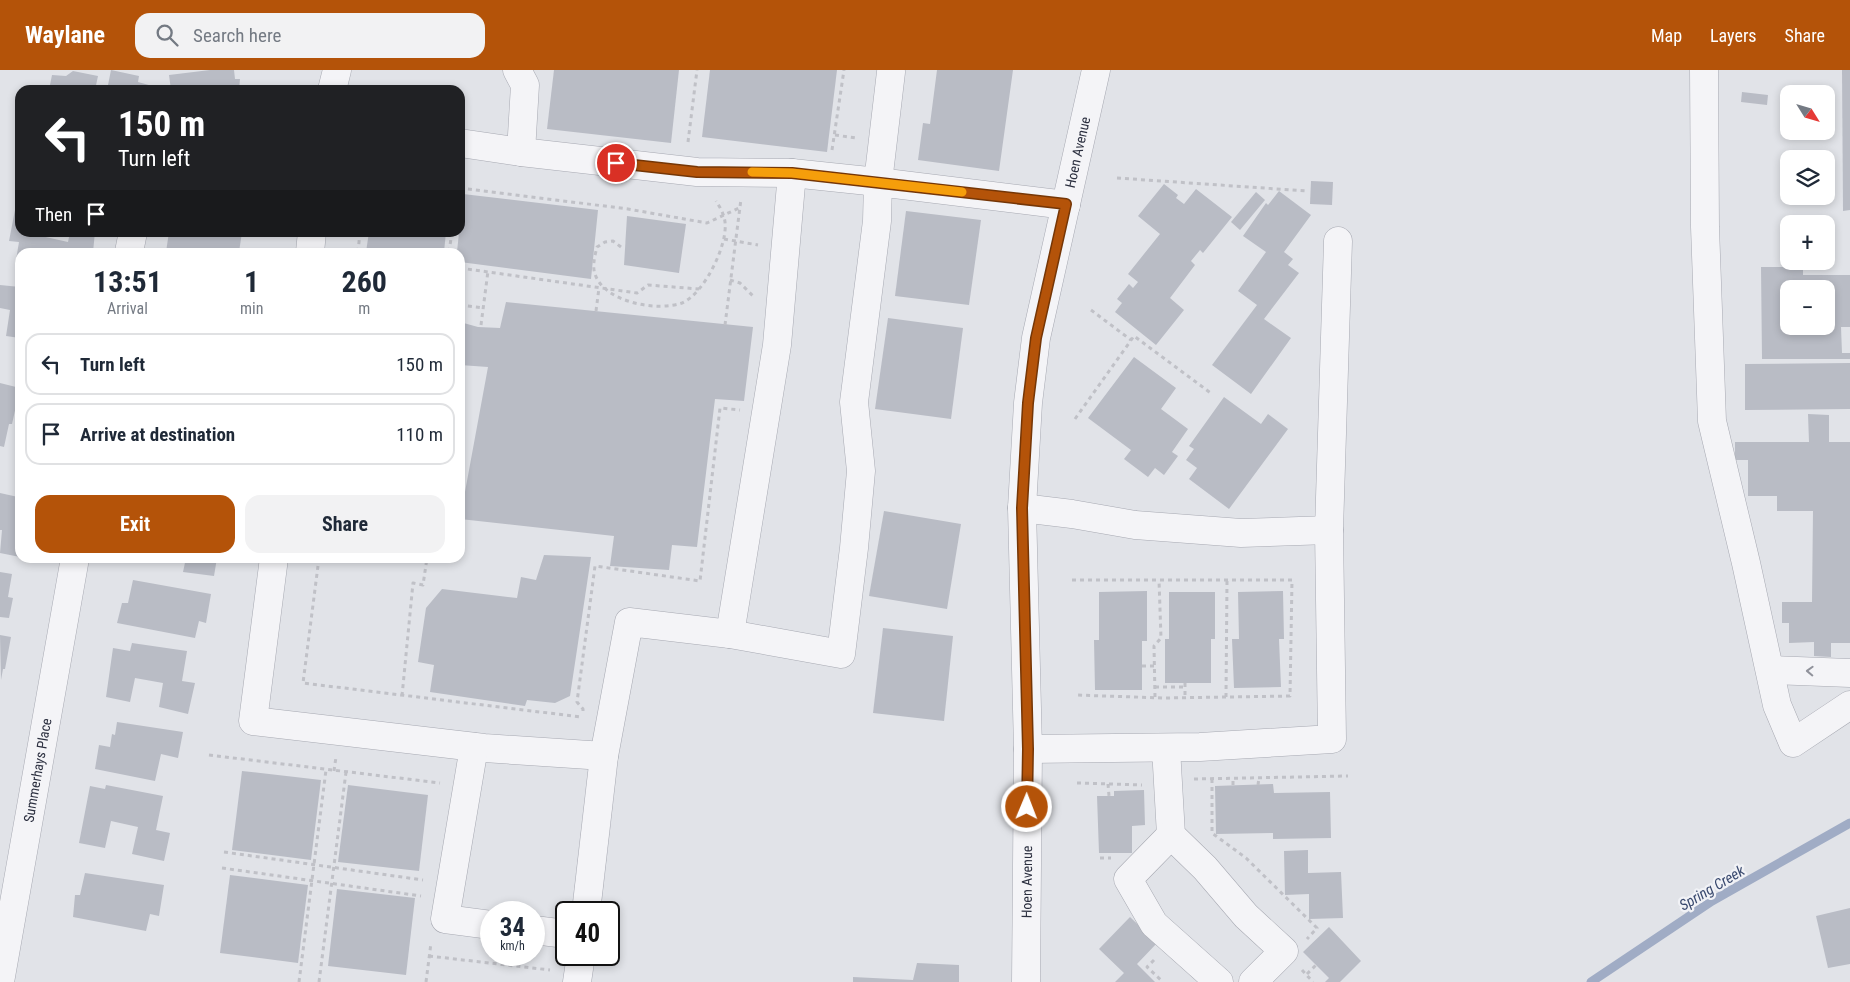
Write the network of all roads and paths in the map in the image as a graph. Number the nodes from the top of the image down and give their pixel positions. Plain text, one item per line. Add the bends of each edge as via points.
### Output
1 (337, 70) edge
2 (517, 70) edge
3 (697, 70) edge
4 (844, 70) edge
5 (1096, 70) edge
6 (1704, 70) edge
7 (891, 72) dead end
8 (333, 85) edge
9 (835, 135) junction
10 (863, 138) dead end
11 (682, 141) dead end
12 (688, 142) junction
13 (696, 143) dead end
14 (465, 144) edge
15 (521, 152) junction
16 (831, 158) dead end
17 (792, 173) junction
18 (1117, 178) dead end
19 (878, 182) junction
20 (465, 189) edge
21 (742, 191) dead end
22 (1307, 191) dead end
23 (716, 200) dead end
24 (1066, 204) junction
25 (739, 208) junction
26 (723, 215) junction
27 (724, 239) junction
28 (735, 241) junction
29 (743, 242) dead end
30 (1338, 242) dead end
31 (621, 247) dead end
32 (465, 269) edge
33 (488, 271) junction
34 (730, 280) junction
35 (599, 288) junction
36 (698, 288) junction
37 (608, 289) junction
38 (757, 300) dead end
39 (465, 306) edge
40 (483, 308) junction
41 (1091, 310) dead end
42 (596, 311) dead end
43 (481, 325) dead end
44 (725, 325) dead end
45 (1131, 340) junction
46 (1212, 394) dead end
47 (745, 410) dead end
48 (1075, 419) dead end
49 (1022, 508) junction
50 (1329, 530) junction
51 (73, 563) edge
52 (273, 563) edge
53 (318, 563) edge
54 (426, 563) edge
55 (1072, 580) dead end
56 (1159, 580) junction
57 (1227, 580) junction
58 (730, 634) junction
59 (1142, 666) dead end
60 (1155, 666) junction
61 (1770, 670) junction
62 (1850, 673) edge
63 (1155, 687) junction
64 (1075, 695) dead end
65 (402, 696) junction
66 (1185, 697) junction
67 (1226, 697) junction
68 (1156, 698) junction
69 (1850, 706) edge
70 (474, 747) junction
71 (1166, 748) junction
72 (1028, 749) junction
73 (208, 754) dead end
74 (604, 756) junction
75 (335, 765) dead end
76 (326, 770) junction
77 (334, 771) junction
78 (346, 772) junction
79 (1348, 776) dead end
80 (1233, 778) junction
81 (1259, 778) junction
82 (1188, 779) dead end
83 (1212, 779) junction
84 (441, 783) dead end
85 (1077, 783) dead end
86 (1108, 784) junction
87 (1147, 785) dead end
88 (1233, 785) dead end
89 (1258, 785) dead end
90 (1109, 796) dead end
91 (1171, 835) junction
92 (224, 852) dead end
93 (1100, 858) dead end
94 (1117, 858) dead end
95 (314, 865) junction
96 (222, 868) dead end
97 (334, 868) junction
98 (312, 881) junction
99 (429, 881) dead end
100 (332, 884) junction
101 (427, 897) dead end
102 (587, 901) edge
103 (480, 924) edge
104 (432, 936) dead end
105 (1306, 940) dead end
106 (1147, 953) dead end
107 (429, 956) junction
108 (1316, 965) dead end
109 (579, 966) edge
110 (1301, 969) dead end
111 (551, 970) dead end
112 (1307, 974) junction
113 (0, 982) edge
114 (299, 982) edge
115 (319, 982) edge
116 (426, 982) edge
117 (577, 982) edge
118 (1026, 982) edge
119 (1163, 982) edge
120 (1219, 982) edge
121 (1253, 982) edge
122 (1314, 982) edge

1 - 8 street
2 - 15 street via 525,85
3 - 12 path
4 - 9 path
5 - 24 street, Hoen Avenue
6 - 61 street via 1705,227 1712,422
7 - 19 street
9 - 10 path
9 - 16 path
11 - 12 path
12 - 13 path
14 - 15 street
15 - 17 street via 697,172
17 - 19 street
17 - 58 street via 777,345
18 - 22 path
19 - 24 street
19 - 58 street via 877,221 854,402 861,471 842,654
20 - 26 path via 628,208 707,223
21 - 25 path
23 - 26 path
24 - 49 street, Hoen Avenue via 1036,338 1028,403
25 - 26 path
25 - 28 path
26 - 27 path
27 - 28 path
27 - 36 path via 712,271
28 - 29 path
28 - 34 path
30 - 50 street
31 - 37 path via 613,241 597,247 594,272
32 - 33 path
33 - 35 path
33 - 40 path
34 - 38 path via 744,286
34 - 44 path
35 - 37 path
35 - 42 path
36 - 37 path via 648,285 637,293
36 - 37 path via 683,302 658,307 627,301
39 - 40 path
40 - 43 path
41 - 45 path
45 - 46 path via 1134,336
45 - 48 path
47 - 65 path via 720,408 700,581 595,566 578,702 583,709 581,718
49 - 50 street via 1135,526 1241,533
49 - 72 street, Hoen Avenue
50 - 71 street via 1332,739
51 - 113 street, Summerhays Place
52 - 70 street via 253,721
53 - 65 path via 303,684
54 - 65 path via 423,585 413,583
55 - 56 path
56 - 57 path
56 - 60 path via 1161,638 1154,646
57 - 67 path
57 - 67 path via 1292,580 1290,696
58 - 74 street via 629,622
59 - 60 path
60 - 63 path
62 -> 61 street
61 - 69 street via 1777,705 1793,743
63 - 66 path via 1185,685
63 - 68 path
64 - 68 path
66 - 67 path
66 - 68 path
70 - 74 street
70 - 103 street via 445,919
71 - 72 street
71 - 91 street
72 - 118 street, Hoen Avenue
73 - 76 path
74 - 102 street
75 - 77 path
76 - 77 path
76 - 95 path
77 - 78 path
78 - 84 path
78 - 97 path
79 - 81 path
80 - 81 path
80 - 83 path
80 - 88 path
81 - 89 path
82 - 83 path
83 - 105 path via 1212,833 1246,858 1317,928
85 - 86 path
86 - 87 path
86 - 90 path
91 - 120 street via 1128,879 1154,924
91 - 121 street via 1205,868 1246,916 1284,951
92 - 95 path
93 - 94 path
95 - 97 path
95 - 98 path
96 - 98 path
97 - 99 path
97 - 100 path
98 - 100 path
98 - 114 path
100 - 101 path
100 - 115 path
104 - 107 path
106 - 119 path via 1154,960 1147,967
107 - 111 path
107 - 116 path
108 - 112 path
109 - 117 street
110 - 112 path
112 - 122 path

